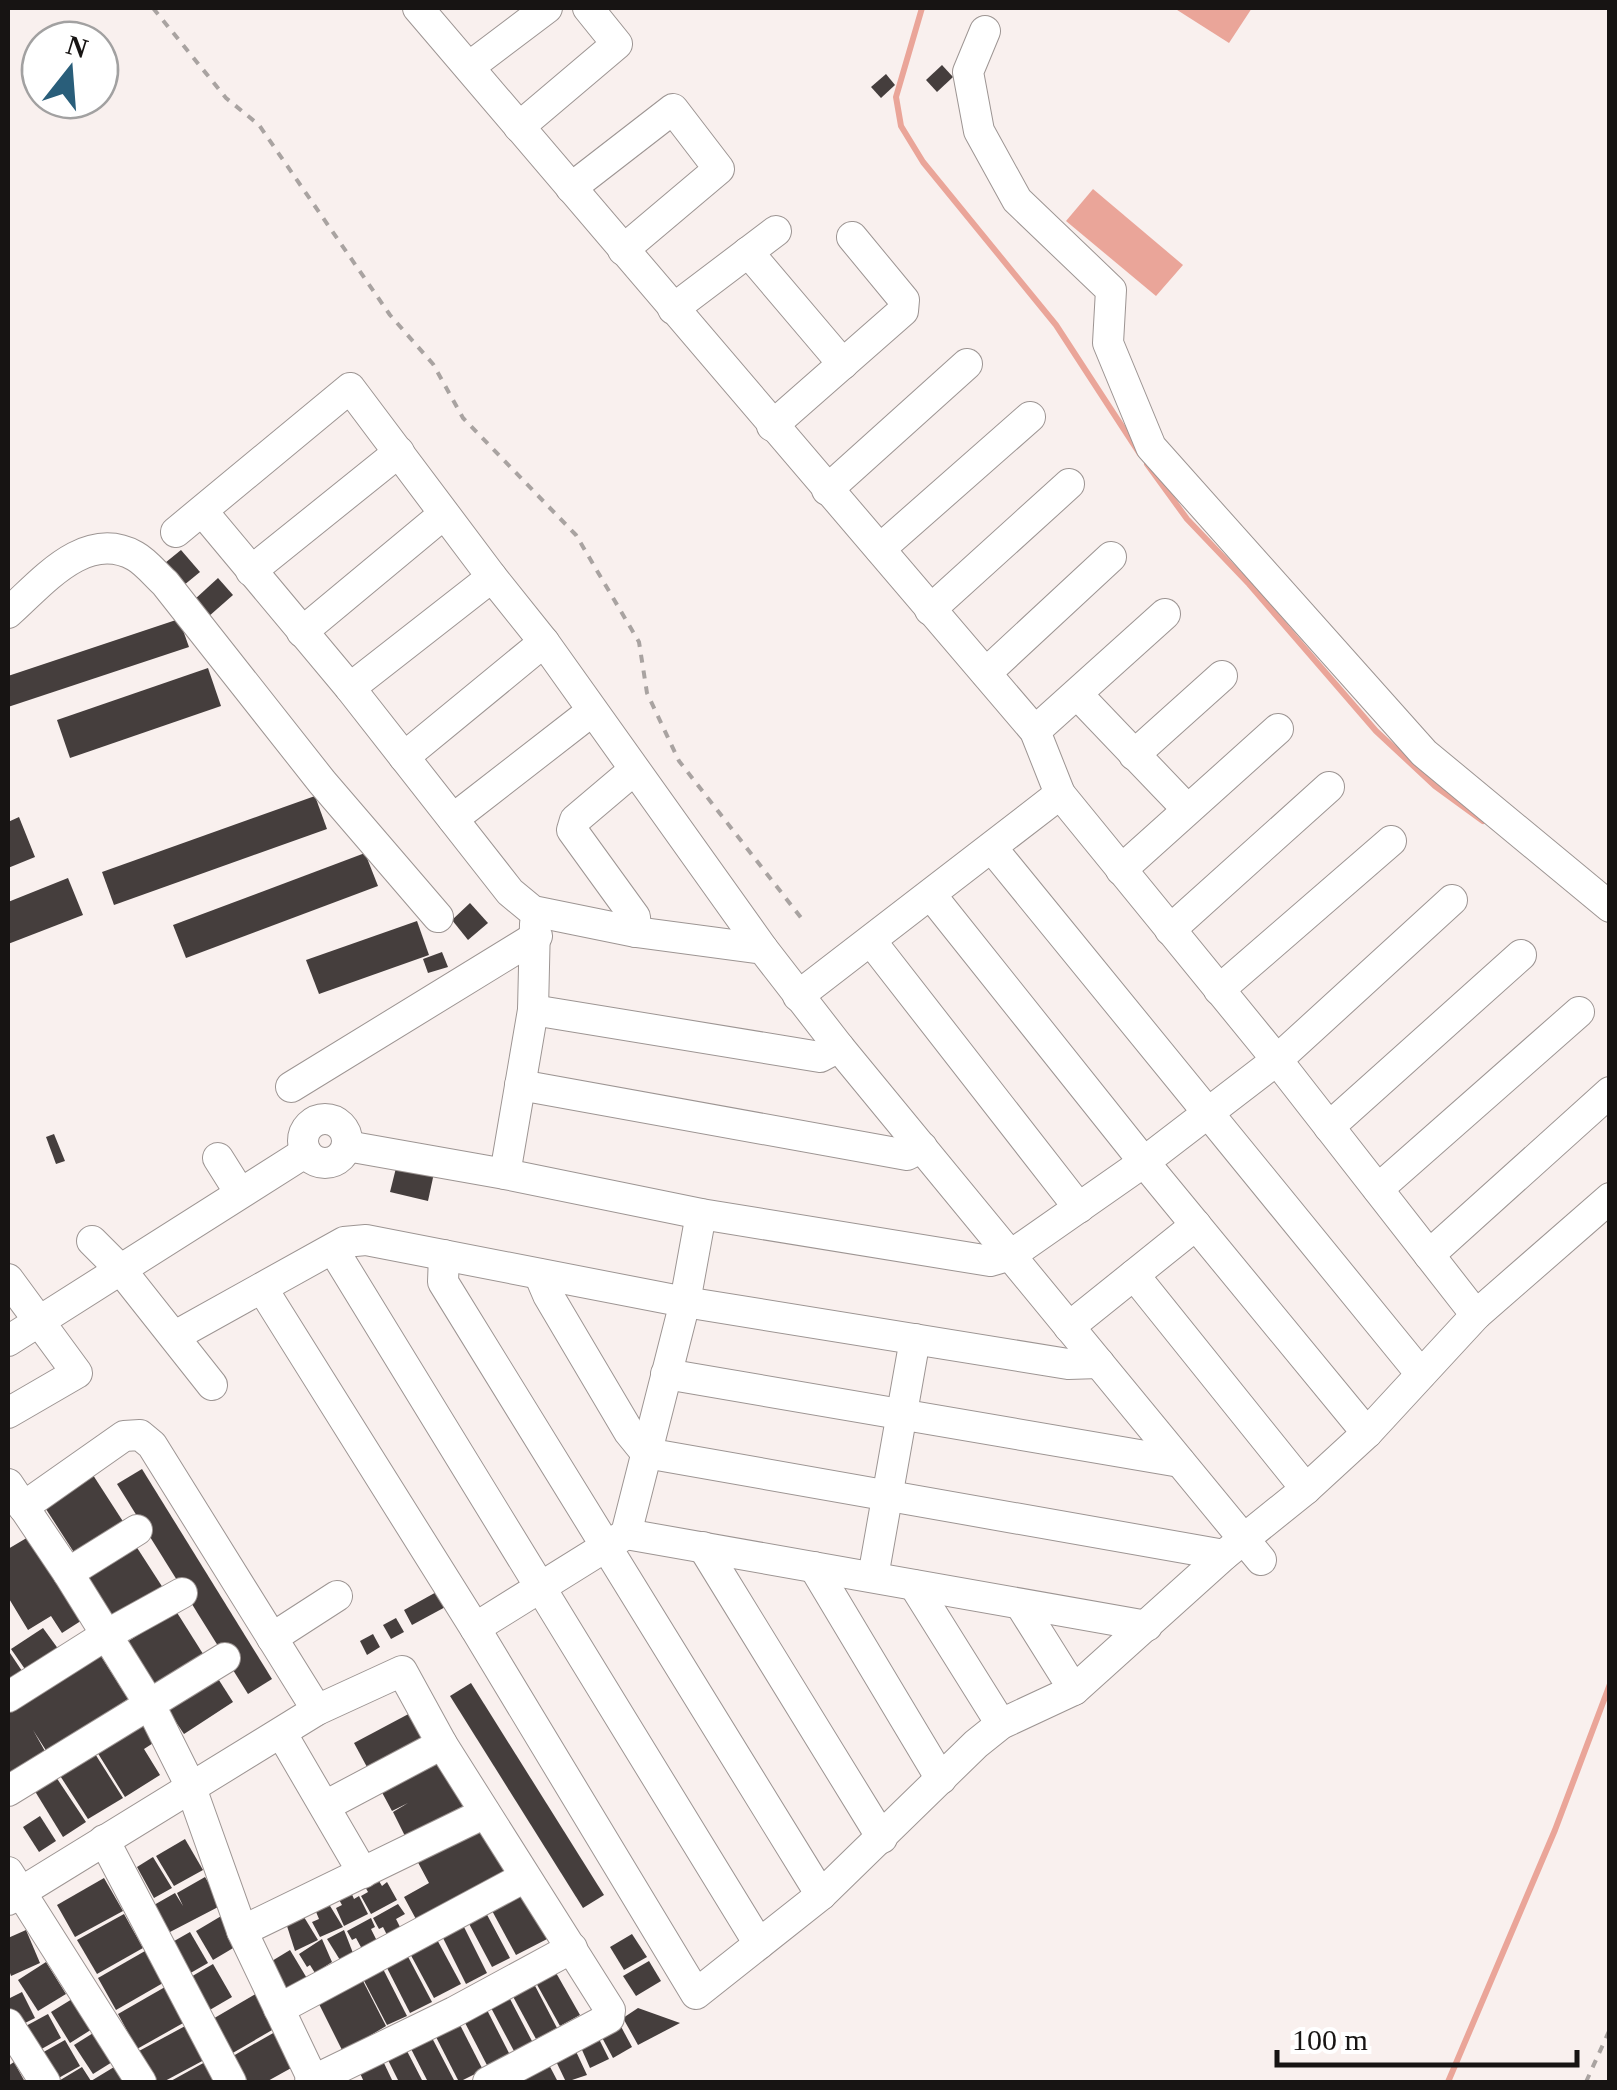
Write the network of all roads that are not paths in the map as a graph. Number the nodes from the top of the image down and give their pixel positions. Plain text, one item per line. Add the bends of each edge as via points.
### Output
1 (418, 8) edge
2 (546, 8) edge
3 (588, 8) edge
4 (985, 32) dead end
5 (468, 67) junction
6 (520, 127) junction
7 (571, 188) junction
8 (776, 231) dead end
9 (852, 237) dead end
10 (624, 250) junction
11 (748, 252) junction
12 (674, 309) junction
13 (843, 364) junction
14 (967, 364) dead end
15 (1030, 416) dead end
16 (772, 426) junction
17 (398, 452) junction
18 (1069, 484) dead end
19 (827, 490) junction
20 (203, 512) junction
21 (444, 514) junction
22 (176, 532) dead end
23 (880, 549) junction
24 (1111, 557) dead end
25 (251, 571) junction
26 (492, 576) junction
27 (930, 610) junction
28 (8, 614) edge
29 (1166, 614) dead end
30 (302, 632) junction
31 (544, 642) junction
32 (986, 672) junction
33 (1222, 676) dead end
34 (350, 688) junction
35 (1077, 694) junction
36 (592, 711) junction
37 (1278, 730) dead end
38 (1035, 731) junction
39 (1134, 755) junction
40 (404, 757) junction
41 (634, 770) junction
42 (1329, 787) dead end
43 (1060, 794) junction
44 (1188, 809) junction
45 (453, 819) junction
46 (1390, 840) dead end
47 (992, 848) junction
48 (1121, 870) junction
49 (931, 895) junction
50 (1452, 900) dead end
51 (1610, 907) edge
52 (438, 917) dead end
53 (535, 923) junction
54 (1170, 930) junction
55 (636, 932) junction
56 (871, 941) junction
57 (763, 949) junction
58 (1521, 956) dead end
59 (1219, 990) junction
60 (798, 996) junction
61 (533, 1010) junction
62 (1580, 1012) dead end
63 (839, 1047) junction
64 (1277, 1060) junction
65 (520, 1085) junction
66 (1610, 1092) edge
67 (303, 1104) junction
68 (1208, 1113) junction
69 (1329, 1127) junction
70 (347, 1146) junction
71 (922, 1148) junction
72 (306, 1152) junction
73 (218, 1158) dead end
74 (1144, 1162) junction
75 (505, 1174) junction
76 (1378, 1189) junction
77 (240, 1194) junction
78 (1610, 1198) edge
79 (1079, 1208) junction
80 (701, 1214) junction
81 (1196, 1226) junction
82 (92, 1241) dead end
83 (333, 1249) junction
84 (1011, 1254) junction
85 (444, 1255) junction
86 (1429, 1255) junction
87 (121, 1270) junction
88 (539, 1274) junction
89 (1134, 1275) junction
90 (8, 1280) edge
91 (262, 1288) junction
92 (685, 1302) junction
93 (1476, 1315) junction
94 (38, 1322) junction
95 (1069, 1327) junction
96 (175, 1336) junction
97 (915, 1339) junction
98 (8, 1341) edge
99 (1099, 1363) junction
100 (666, 1374) junction
101 (1421, 1374) junction
102 (212, 1385) dead end
103 (8, 1414) edge
104 (902, 1414) junction
105 (1367, 1432) junction
106 (646, 1453) junction
107 (1180, 1462) junction
108 (1306, 1489) junction
109 (887, 1495) junction
110 (15, 1496) edge
111 (137, 1530) dead end
112 (616, 1540) junction
113 (703, 1547) junction
114 (1243, 1551) junction
115 (814, 1567) junction
116 (68, 1573) junction
117 (873, 1578) junction
118 (914, 1585) junction
119 (541, 1589) junction
120 (182, 1593) dead end
121 (338, 1596) dead end
122 (1020, 1604) junction
123 (1146, 1626) junction
124 (475, 1628) junction
125 (106, 1635) junction
126 (272, 1638) junction
127 (225, 1658) dead end
128 (1074, 1690) junction
129 (8, 1697) edge
130 (150, 1705) junction
131 (317, 1710) junction
132 (1001, 1724) junction
133 (282, 1734) junction
134 (442, 1744) junction
135 (941, 1778) junction
136 (190, 1785) junction
137 (8, 1791) edge
138 (325, 1806) junction
139 (485, 1812) junction
140 (882, 1838) junction
141 (104, 1840) junction
142 (363, 1873) junction
143 (525, 1877) junction
144 (11, 1889) edge
145 (822, 1895) junction
146 (242, 1931) junction
147 (760, 1944) junction
148 (572, 1948) junction
149 (279, 2009) junction
150 (8, 2024) edge
151 (45, 2082) edge
152 (140, 2082) edge
153 (231, 2082) edge
154 (313, 2082) edge
155 (488, 2082) edge

1 - 5 street
2 - 5 street
3 - 6 street via 617,44
4 - 51 street via 968,72 979,132 1017,200 1111,290 1108,342 1151,447 1424,753
5 - 6 street
6 - 7 street
7 - 10 street
7 - 10 street via 673,109 719,168
8 - 11 street
9 - 13 street via 904,300 903,311
10 - 12 street
11 - 12 street
11 - 13 street
12 - 16 street
13 - 16 street
14 - 19 street
15 - 23 street
16 - 19 street
17 - 20 street via 350,388
17 - 21 street
17 - 25 street
18 - 27 street
19 - 23 street
20 - 22 street
20 - 25 street
21 - 26 street
21 - 30 street
23 - 27 street
24 - 32 street
25 - 30 street
26 - 31 street
26 - 34 street
27 - 32 street
28 - 52 street via 68,560 90,550 136,556
29 - 35 street
30 - 34 street
31 - 36 street
31 - 40 street
32 - 38 street
33 - 39 street
34 - 40 street
35 - 38 street
35 - 39 street
36 - 41 street
36 - 45 street
37 - 44 street
38 - 43 street
39 - 44 street
40 - 45 street
41 - 55 street via 575,820 572,830 635,917
41 - 57 street
42 - 54 street
43 - 47 street
43 - 48 street
44 - 48 street
45 - 53 street
46 - 59 street
47 - 49 street
47 - 68 street
48 - 54 street
49 - 56 street
49 - 74 street
50 - 64 street
53 - 55 street
53 - 61 street
53 - 67 street
54 - 59 street
55 - 57 street
56 - 60 street
56 - 79 street
57 - 60 street
58 - 69 street
59 - 64 street
60 - 63 street
61 - 63 street via 820,1056
61 - 65 street
62 - 76 street
63 - 71 street
64 - 68 street
64 - 69 street
65 - 71 street via 907,1155
65 - 75 street
66 - 86 street
67 - 70 street via 342,1126
67 - 72 street
68 - 74 street
68 - 101 street
69 - 76 street
70 - 72 street via 339,1159 324,1164
70 - 75 street
71 - 84 street
72 - 77 street
73 - 77 street
74 - 79 street
74 - 81 street
75 - 80 street
76 - 86 street
77 - 87 street
78 - 93 street
79 - 84 street
80 - 84 street via 990,1260
80 - 92 street
81 - 89 street
81 - 105 street
82 - 87 street
83 - 85 street via 366,1240
83 - 91 street
83 - 119 street
84 - 95 street
85 - 88 street
85 - 112 street via 443,1282
86 - 93 street
87 - 94 street
87 - 96 street
88 - 92 street
88 - 106 street
89 - 95 street
89 - 108 street
90 - 94 street
91 - 96 street
91 - 124 street
92 - 97 street
92 - 100 street
93 - 101 street
94 - 98 street
94 - 103 street via 76,1372
95 - 99 street
96 - 102 street
97 - 99 street via 1068,1364
97 - 104 street
99 - 107 street
100 - 104 street
100 - 106 street
101 - 105 street
104 - 107 street
104 - 109 street
105 - 108 street
106 - 109 street
106 - 112 street
107 - 114 street
108 - 114 street
109 - 114 street
109 - 117 street
110 - 116 street
110 - 126 street via 124,1436 140,1435
111 - 116 street
112 - 113 street
112 - 119 street
112 - 145 street
113 - 115 street
113 - 140 street
114 - 123 street
115 - 117 street
115 - 135 street
116 - 125 street
117 - 118 street
118 - 122 street
118 - 132 street
119 - 124 street
119 - 147 street
120 - 125 street
121 - 126 street
122 - 123 street
122 - 128 street
123 - 128 street
124 - 147 street via 696,1994
125 - 129 street
125 - 130 street
126 - 131 street
127 - 130 street
128 - 132 street
130 - 136 street
130 - 137 street
131 - 133 street
131 - 134 street via 402,1671
132 - 135 street
133 - 136 street
133 - 138 street
134 - 138 street
134 - 139 street
135 - 140 street
136 - 141 street
136 - 146 street
138 - 142 street
139 - 142 street
139 - 143 street
140 - 145 street
141 - 144 street
141 - 153 street
142 - 146 street
143 - 148 street
143 - 149 street
144 - 152 street
145 - 147 street
146 - 149 street
148 - 154 street
148 - 155 street via 609,2018
149 - 154 street
150 - 151 street

